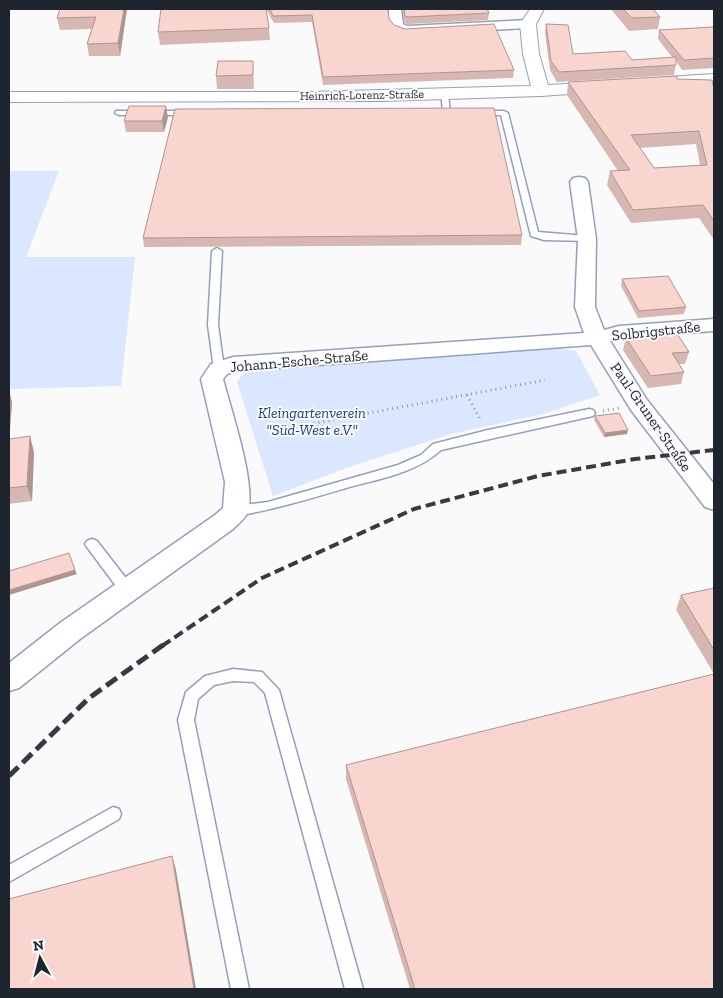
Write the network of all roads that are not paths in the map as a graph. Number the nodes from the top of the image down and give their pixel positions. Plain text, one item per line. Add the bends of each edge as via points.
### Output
1 (395, 9) edge
2 (537, 9) edge
3 (528, 24) junction
4 (714, 79) edge
5 (653, 83) edge
6 (625, 85) edge
7 (541, 91) junction
8 (444, 94) junction
9 (9, 97) edge
10 (437, 112) edge
11 (457, 112) junction
12 (119, 113) dead end
13 (198, 113) edge
14 (579, 182) dead end
15 (587, 239) junction
16 (217, 251) edge
17 (714, 325) edge
18 (597, 338) junction
19 (219, 369) junction
20 (589, 413) road end
21 (714, 501) edge
22 (235, 510) junction
23 (92, 544) dead end
24 (127, 590) junction
25 (9, 679) edge
26 (113, 814) dead end
27 (9, 874) edge
28 (240, 989) edge
29 (354, 989) edge

1 - 3 street via 396,26 405,30
2 - 3 street
3 - 7 street
4 - 5 street
6 - 7 street, Heinrich-Lorenz-Straße
7 - 8 street, Heinrich-Lorenz-Straße
8 - 9 street, Heinrich-Lorenz-Straße
8 - 11 lane
10 - 11 lane
11 - 15 lane via 504,113 534,234
12 - 13 lane
14 - 15 street, Paul-Gruner-Straße
15 - 18 street, Paul-Gruner-Straße via 584,307
16 - 19 lane via 214,325
17 - 18 street, Solbrigstraße via 619,332
18 - 19 street, Johann-Esche-Straße via 233,364
18 - 21 street, Paul-Gruner-Straße via 639,405
19 - 22 street, Johann-Esche-Straße via 212,379 237,482
20 - 22 lane via 436,447 425,458 402,468 268,506
22 - 24 street via 224,522
23 - 24 lane
24 - 25 street
26 - 27 lane
28 - 29 lane via 186,720 190,696 210,680 233,675 257,676 272,690

